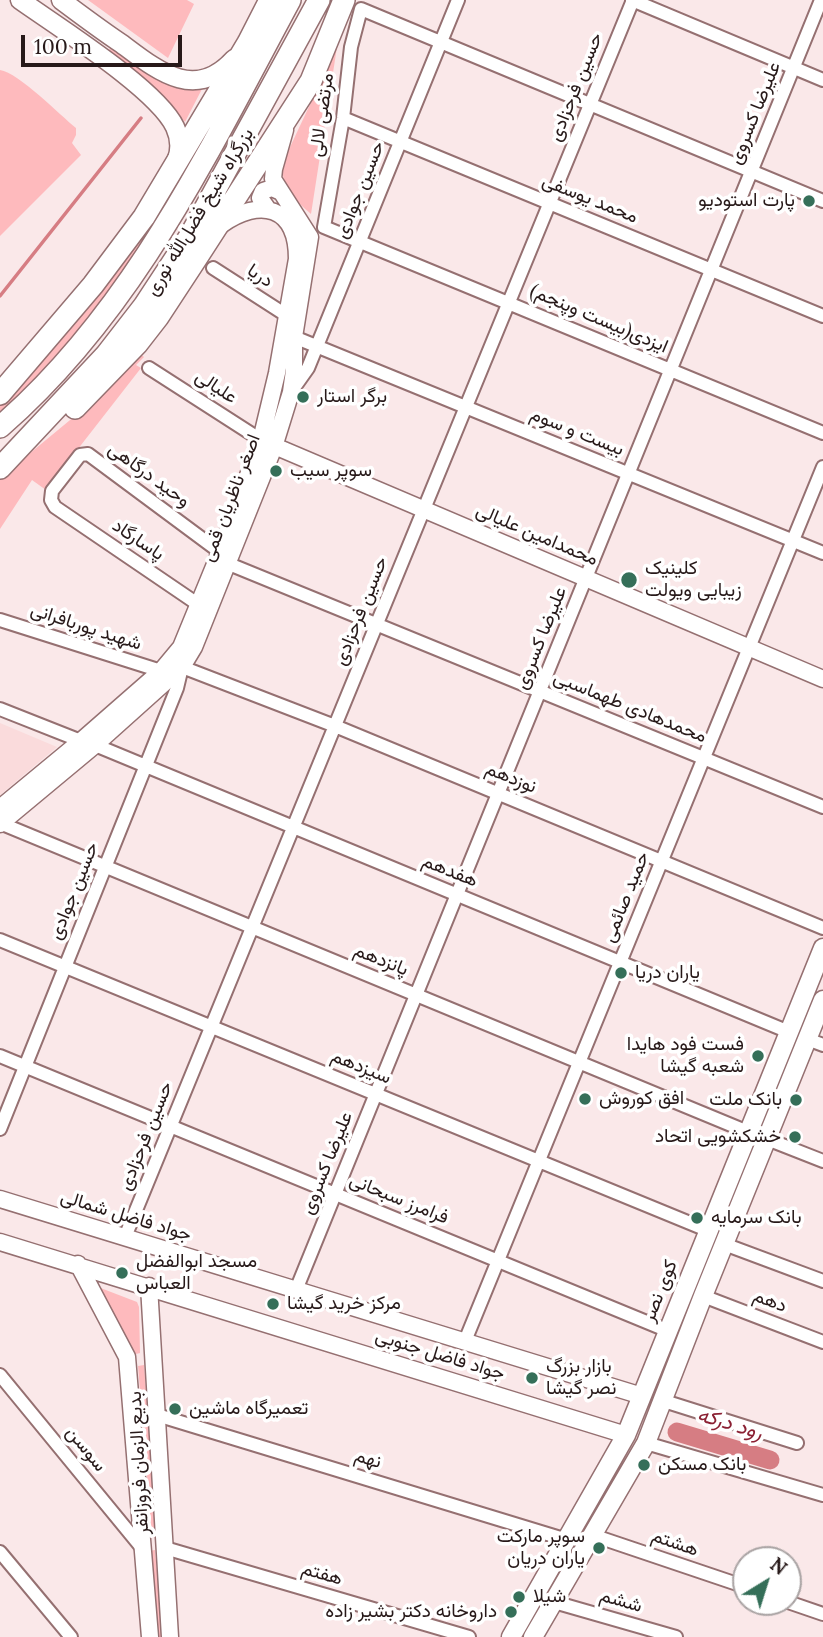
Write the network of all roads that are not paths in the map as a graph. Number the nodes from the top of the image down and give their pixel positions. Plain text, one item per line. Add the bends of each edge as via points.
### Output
1 (20, 0) edge
2 (61, 0) edge
3 (270, 0) edge
4 (290, 0) edge
5 (319, 0) edge
6 (329, 0) edge
7 (458, 0) edge
8 (632, 0) edge
9 (821, 0) edge
10 (352, 4) edge
11 (106, 33) junction
12 (441, 42) junction
13 (248, 43) junction
14 (90, 50) junction
15 (794, 67) junction
16 (823, 79) edge
17 (590, 104) junction
18 (290, 111) junction
19 (343, 118) junction
20 (400, 142) junction
21 (752, 171) junction
22 (171, 175) junction
23 (281, 192) junction
24 (823, 201) edge
25 (549, 203) junction
26 (267, 208) junction
27 (324, 227) joint
28 (212, 234) junction
29 (360, 240) junction
30 (213, 268) dead end
31 (711, 270) junction
32 (509, 302) junction
33 (286, 316) junction
34 (823, 316) edge
35 (294, 337) junction
36 (317, 346) junction
37 (149, 368) dead end
38 (670, 370) junction
39 (291, 392) junction
40 (0, 394) edge
41 (466, 407) junction
42 (0, 428) edge
43 (823, 433) edge
44 (268, 443) junction
45 (8, 461) edge
46 (823, 467) edge
47 (629, 473) junction
48 (55, 508) joint
49 (424, 510) junction
50 (793, 540) junction
51 (823, 552) edge
52 (227, 557) junction
53 (586, 579) junction
54 (204, 608) junction
55 (0, 620) edge
56 (377, 624) junction
57 (749, 647) junction
58 (182, 667) junction
59 (161, 671) junction
60 (823, 678) edge
61 (540, 691) junction
62 (0, 709) edge
63 (335, 726) junction
64 (88, 743) junction
65 (704, 758) junction
66 (145, 766) junction
67 (498, 794) junction
68 (823, 807) edge
69 (0, 808) edge
70 (0, 823) edge
71 (293, 827) junction
72 (662, 861) junction
73 (105, 866) junction
74 (457, 894) junction
75 (252, 927) junction
76 (823, 928) edge
77 (0, 940) edge
78 (823, 948) edge
79 (620, 962) junction
80 (65, 965) junction
81 (416, 995) junction
82 (823, 1000) edge
83 (212, 1026) junction
84 (789, 1032) junction
85 (815, 1042) edge
86 (0, 1056) edge
87 (579, 1063) junction
88 (25, 1066) junction
89 (376, 1094) junction
90 (171, 1126) junction
91 (0, 1129) edge
92 (748, 1132) junction
93 (767, 1139) junction
94 (539, 1161) junction
95 (823, 1161) edge
96 (335, 1194) junction
97 (0, 1199) edge
98 (707, 1230) junction
99 (125, 1237) junction
100 (0, 1241) edge
101 (724, 1244) junction
102 (498, 1261) junction
103 (78, 1264) junction
104 (823, 1281) edge
105 (149, 1286) junction
106 (296, 1290) junction
107 (703, 1296) junction
108 (666, 1330) junction
109 (465, 1341) junction
110 (823, 1342) edge
111 (127, 1357) junction
112 (154, 1358) junction
113 (0, 1375) edge
114 (642, 1396) junction
115 (664, 1401) junction
116 (157, 1415) junction
117 (625, 1435) junction
118 (646, 1443) junction
119 (797, 1443) dead end
120 (823, 1495) edge
121 (592, 1535) junction
122 (567, 1541) junction
123 (142, 1548) junction
124 (165, 1548) junction
125 (0, 1552) edge
126 (732, 1582) edge
127 (554, 1602) junction
128 (802, 1607) edge
129 (823, 1614) edge
130 (71, 1637) edge
131 (150, 1637) edge
132 (170, 1637) edge
133 (469, 1637) edge
134 (511, 1637) edge
135 (533, 1637) edge
136 (676, 1637) edge

1 - 14 main road
2 - 11 main road
3 - 13 highway
4 - 42 highway, بزرگراه شیخ فضل‌الله نوری via 184,196 133,279 65,363
5 - 45 highway, بزرگراه شیخ فضل‌الله نوری via 190,236 151,295 106,355
6 - 18 highway
7 - 12 street, حسین جوادی
8 - 15 street
8 - 17 street, حسین فرحزادی
9 - 15 street, علیرضا کسروی
10 - 12 street
10 - 18 highway
10 - 19 street, مرتضی لالی
11 - 13 main road via 163,73 186,80 212,76
11 - 14 main road via 102,48
12 - 17 street
12 - 20 street, حسین جوادی
13 - 22 highway
14 - 22 main road via 135,83 172,121 180,147
15 - 16 street
15 - 21 street, علیرضا کسروی
17 - 21 street
17 - 25 street, حسین فرحزادی
18 - 23 street, اصغر ناظریان قمی via 274,169
18 - 28 highway
19 - 20 street, محمد یوسفی
19 - 27 street, مرتضی لالی
20 - 25 street, محمد یوسفی
20 - 29 street, حسین جوادی
21 - 24 street
21 - 31 street, علیرضا کسروی
22 - 40 highway via 93,285
23 - 26 street via 263,191 260,198
23 - 35 street, اصغر ناظریان قمی via 310,237
25 - 31 street, محمد یوسفی
25 - 32 street, حسین فرحزادی
26 - 28 street via 242,212
26 - 33 street, اصغر ناظریان قمی via 281,216 297,245
27 - 29 street, ایزدی(بیست وپنجم)
28 - 45 highway via 158,317 106,378
29 - 32 street, ایزدی(بیست وپنجم)
29 - 36 street, حسین جوادی
30 - 33 street, دریا
31 - 34 street, محمد یوسفی
31 - 38 street, علیرضا کسروی
32 - 38 street, ایزدی(بیست وپنجم)
32 - 41 street, حسین فرحزادی
33 - 44 street, اصغر ناظریان قمی
35 - 36 street, بیست و سوم
35 - 39 street, اصغر ناظریان قمی
36 - 39 street, حسین جوادی
36 - 41 street, بیست و سوم
37 - 44 street, علیالی
38 - 43 street, ایزدی(بیست وپنجم)
38 - 47 street, علیرضا کسروی
39 - 44 street, اصغر ناظریان قمی
41 - 47 street, بیست و سوم
41 - 49 street, حسین فرحزادی
44 - 49 street, محمدامین علیالی
44 - 52 street, اصغر ناظریان قمی
46 - 50 street, حمید صائمی
47 - 50 street, بیست و سوم
47 - 53 street, علیرضا کسروی
48 - 52 street, وحید درگاهی via 52,491 80,455 88,454
48 - 54 street, پاسارگاد
49 - 53 street, محمدامین علیالی
49 - 56 street, حسین فرحزادی
50 - 51 street, بیست و سوم
50 - 57 street, حمید صائمی
52 - 54 street, اصغر ناظریان قمی
52 - 56 street, محمدهادی طهماسبی
53 - 57 street, محمدامین علیالی
53 - 61 street, علیرضا کسروی
54 - 58 street, اصغر ناظریان قمی via 194,646
54 - 59 street, اصغر ناظریان قمی
55 - 59 street, شهید پوربافرانی
56 - 61 street, محمدهادی طهماسبی
56 - 63 street, حسین فرحزادی
57 - 60 street, محمدامین علیالی
57 - 65 street, حمید صائمی
58 - 59 street
58 - 63 street, نوزدهم
58 - 64 street, اصغر ناظریان قمی
58 - 66 street, حسین جوادی
59 - 64 street, اصغر ناظریان قمی
61 - 65 street, محمدهادی طهماسبی
61 - 67 street, علیرضا کسروی
62 - 64 street, هفدهم
63 - 67 street, نوزدهم
63 - 71 street, حسین فرحزادی
64 - 66 street, هفدهم
64 - 69 street, اصغر ناظریان قمی
64 - 70 street, اصغر ناظریان قمی
65 - 68 street, محمدهادی طهماسبی
65 - 72 street, حمید صائمی
66 - 71 street, هفدهم
66 - 73 street, حسین جوادی
67 - 72 street, نوزدهم
67 - 74 street, علیرضا کسروی
70 - 73 street, پانزدهم
71 - 74 street, هفدهم
71 - 75 street, حسین فرحزادی
72 - 76 street, نوزدهم
72 - 79 street, حمید صائمی
73 - 75 street, پانزدهم
73 - 80 street, حسین جوادی
74 - 79 street, هفدهم
74 - 81 street, علیرضا کسروی
75 - 81 street, پانزدهم
75 - 83 street, حسین فرحزادی
77 - 80 street, سیزدهم
78 - 84 main road, کوی نصر
79 - 84 street, هفدهم
79 - 87 street, حمید صائمی
80 - 83 street, سیزدهم
80 - 88 street, حسین جوادی
81 - 87 street, پانزدهم
81 - 89 street, علیرضا کسروی
82 - 85 main road
83 - 89 street, سیزدهم
83 - 90 street, حسین فرحزادی
84 - 92 main road, کوی نصر
85 - 93 main road
86 - 88 street, فرامرز سبحانی
87 - 92 street, پانزدهم
87 - 94 street, حمید صائمی
88 - 90 street, فرامرز سبحانی
88 - 91 street, حسین جوادی
89 - 94 street, سیزدهم
89 - 96 street, علیرضا کسروی
90 - 96 street, فرامرز سبحانی
90 - 99 street, حسین فرحزادی
92 - 98 main road, کوی نصر
93 - 95 street
93 - 101 main road
94 - 98 street, سیزدهم
94 - 102 street, حمید صائمی
96 - 102 street, فرامرز سبحانی
96 - 106 street, علیرضا کسروی
97 - 99 street, جواد فاضل شمالی
98 - 108 main road, کوی نصر
99 - 106 street, جواد فاضل شمالی
100 - 103 street, جواد فاضل جنوبی
101 - 104 street
101 - 107 main road
102 - 108 street, فرامرز سبحانی
102 - 109 street, حمید صائمی
103 - 105 street, جواد فاضل جنوبی
103 - 111 street
105 - 112 street, بدیع‌ الزمان فروزانفر
105 - 117 street, جواد فاضل جنوبی
106 - 109 street, جواد فاضل شمالی
107 - 110 street, دهم
107 - 115 main road
108 - 114 main road, کوی نصر
109 - 114 street, جواد فاضل شمالی
111 - 112 street
111 - 123 street
112 - 116 street, بدیع‌ الزمان فروزانفر
113 - 123 street, سوسن
114 - 117 main road, کوی نصر
115 - 118 main road
115 - 119 street
116 - 122 street, نهم
116 - 124 street, بدیع‌ الزمان فروزانفر
117 - 122 main road, کوی نصر
118 - 120 street
118 - 121 main road
121 - 126 street, هشتم
121 - 127 main road
122 - 134 main road, کوی نصر
123 - 124 street
123 - 131 street
124 - 132 street, بدیع‌ الزمان فروزانفر
124 - 133 street, هفتم
125 - 130 street
127 - 135 main road
127 - 136 street, ششم
128 - 129 street

